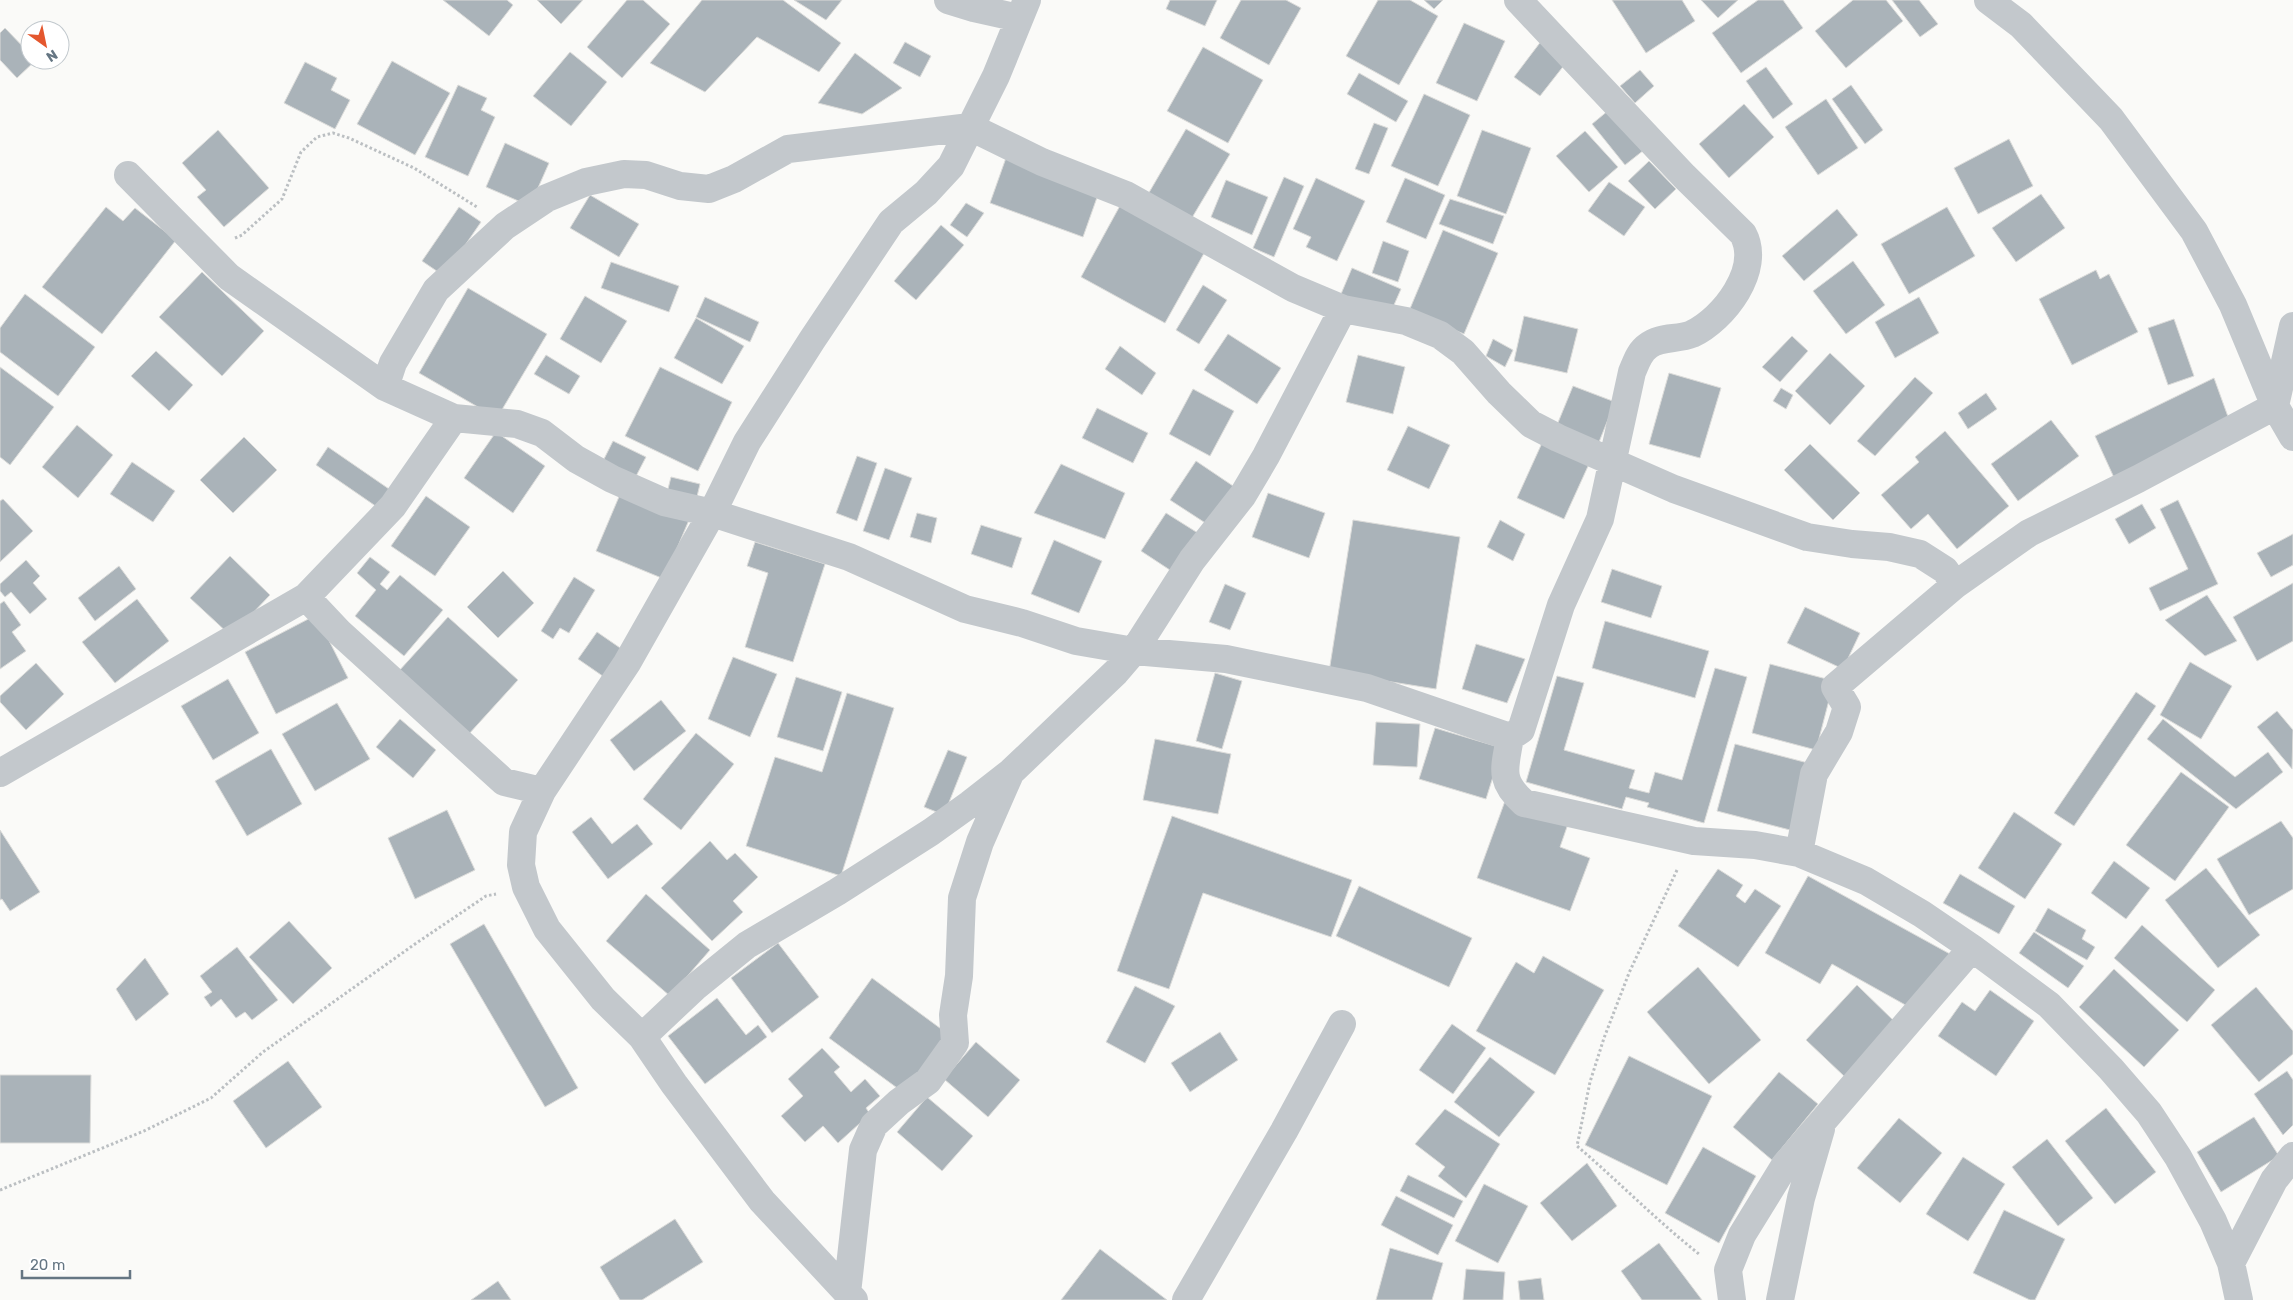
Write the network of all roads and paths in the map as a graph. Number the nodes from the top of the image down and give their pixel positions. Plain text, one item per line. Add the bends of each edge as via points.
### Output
1 (948, 0) edge
2 (1518, 0) edge
3 (1988, 0) edge
4 (1023, 9) edge
5 (970, 127) junction
6 (128, 175) dead end
7 (505, 226) junction
8 (205, 251) junction
9 (1343, 309) junction
10 (2293, 326) edge
11 (385, 387) junction
12 (2275, 406) junction
13 (454, 418) junction
14 (2293, 435) edge
15 (1613, 462) junction
16 (712, 513) junction
17 (1955, 585) junction
18 (306, 597) junction
19 (1134, 651) junction
20 (1510, 737) junction
21 (1011, 772) junction
22 (0, 773) edge
23 (542, 791) junction
24 (1694, 841) junction
25 (1799, 853) junction
26 (526, 887) junction
27 (1972, 948) junction
28 (1342, 1024) dead end
29 (642, 1037) junction
30 (1824, 1118) junction
31 (2293, 1156) edge
32 (0, 1190) edge
33 (2231, 1263) junction
34 (1728, 1270) junction
35 (850, 1296) edge
36 (1186, 1300) edge
37 (1732, 1300) edge
38 (1780, 1300) edge
39 (2239, 1300) edge

1 - 4 street via 974,8
2 - 15 street via 1743,234 1749,245 1746,272 1727,306 1711,323 1690,334 1656,341 1647,346 1638,358 1632,372
3 - 12 street via 2021,25 2111,119 2194,231 2233,305
4 - 5 street via 996,76
5 - 7 street via 788,149 709,189 680,186 646,175 624,174 586,182 548,198
5 - 9 street via 1042,162 1126,195 1293,288
5 - 16 street via 951,166 926,194 891,222 857,270 747,442
6 - 8 street
7 - 8 path via 414,168 333,133 317,137 301,152 282,199 242,235
7 - 11 street via 436,290 394,363
8 - 11 street via 229,277
9 - 15 street via 1406,322 1440,335 1463,352 1531,424
9 - 19 street via 1243,495 1192,560
10 - 12 street
11 - 13 street
12 - 14 street
12 - 17 street via 2029,533
13 - 16 street via 517,424 534,430 612,479 664,502
13 - 18 street via 393,506
15 - 17 street via 1674,489 1807,537 1920,554 1945,570
15 - 20 street via 1600,519 1561,605 1521,730
16 - 19 street via 849,557 964,609 1076,641
16 - 23 street via 627,663
17 - 25 street via 1835,687 1847,707 1839,732 1814,774
18 - 22 street
18 - 23 street via 338,632 504,782
19 - 20 street via 1226,659 1367,688
19 - 21 street
20 - 24 street via 1505,772 1509,788 1524,803
21 - 29 street via 931,832 747,945 694,988
21 - 35 street via 980,842 962,898 959,976 953,1015 955,1043 928,1081 898,1102 874,1125 863,1150
23 - 26 street via 522,832 521,865
24 - 25 street via 1755,845
24 - 34 path via 1671,881 1625,982 1590,1082 1577,1146 1667,1229 1705,1259
25 - 27 street via 1866,881
26 - 29 street via 547,930 603,999
26 - 32 path via 486,896 264,1052 211,1098 144,1131
27 - 30 street
27 - 33 street via 2049,1005 2149,1113 2187,1173
28 - 36 street
29 - 35 street via 762,1200
30 - 34 street via 1785,1165 1742,1235
30 - 38 street via 1801,1198
31 - 33 street via 2274,1180
33 - 39 street
34 - 37 street

